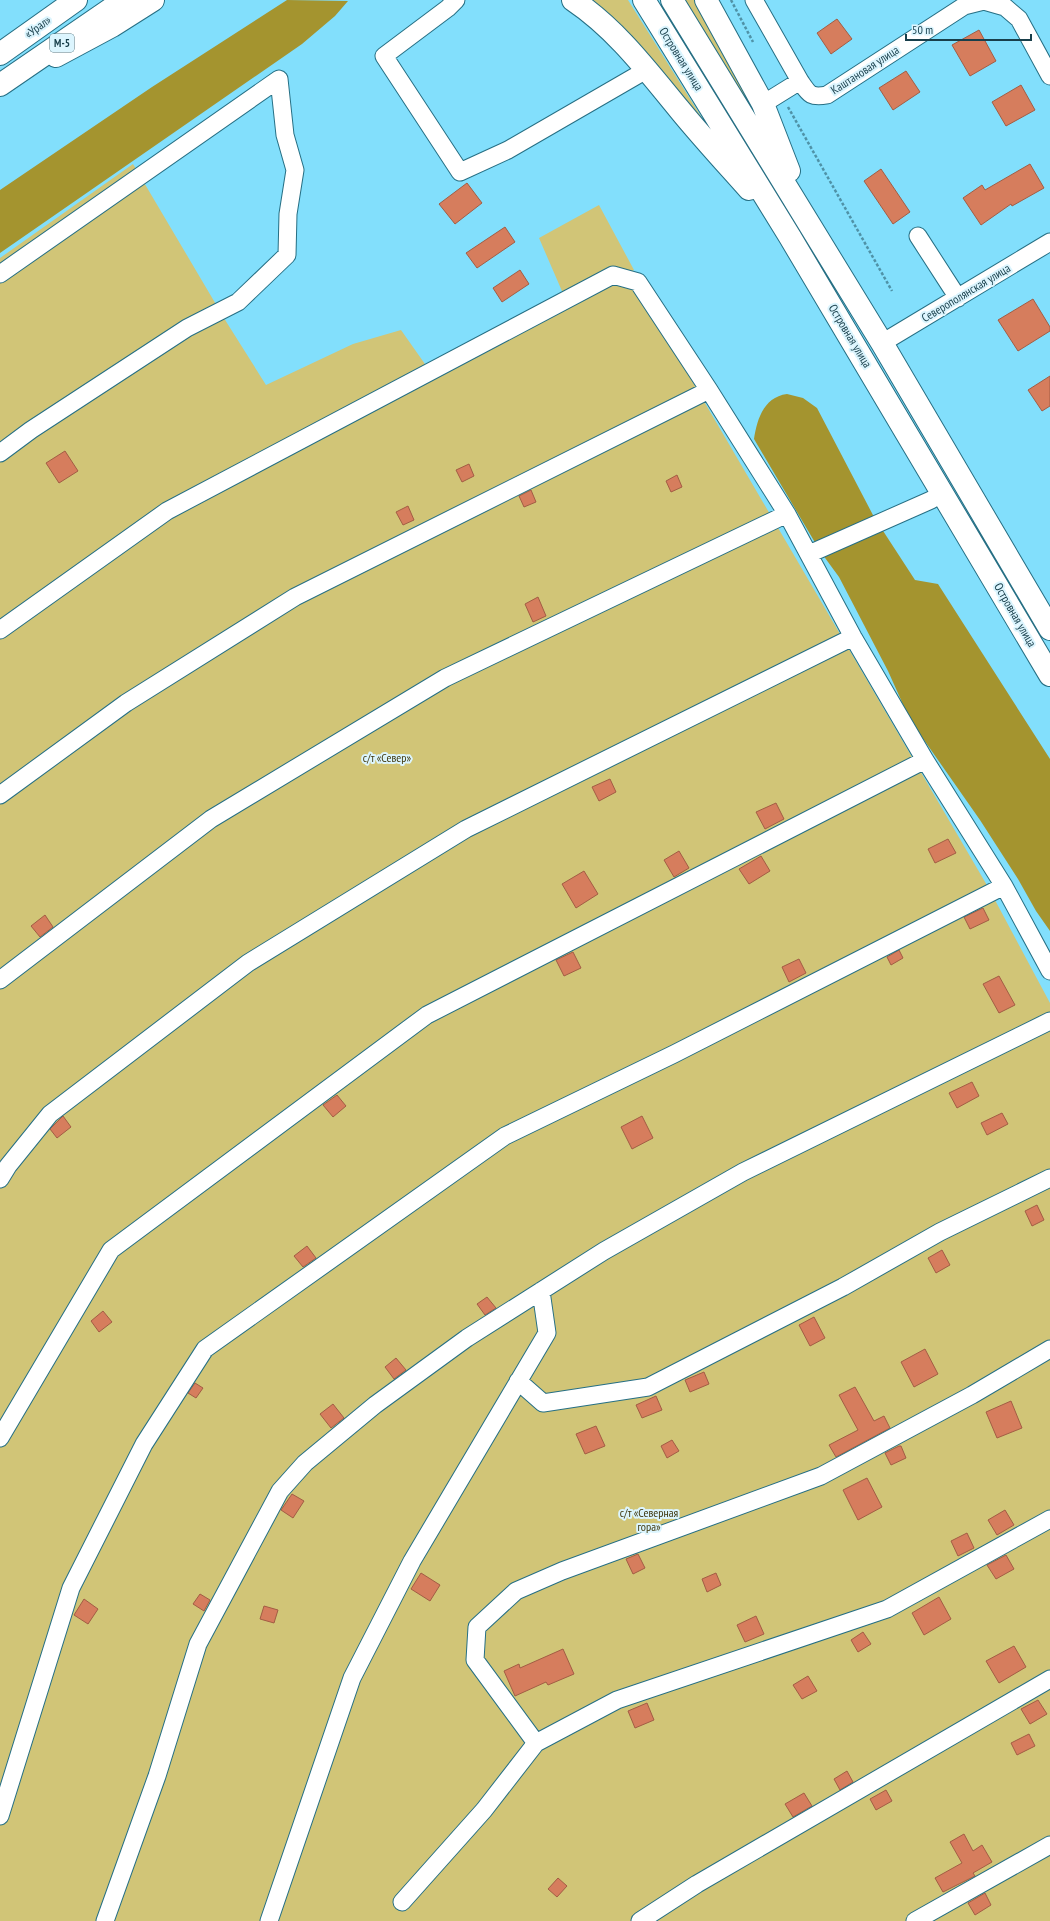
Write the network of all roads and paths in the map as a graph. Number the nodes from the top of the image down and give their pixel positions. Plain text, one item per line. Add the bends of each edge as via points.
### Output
1 (76, 0) edge
2 (124, 0) edge
3 (153, 0) edge
4 (456, 0) edge
5 (573, 0) edge
6 (644, 0) edge
7 (672, 0) edge
8 (706, 0) edge
9 (731, 0) edge
10 (754, 0) edge
11 (755, 46) dead end
12 (0, 54) edge
13 (648, 69) junction
14 (1050, 76) edge
15 (800, 81) junction
16 (0, 86) edge
17 (763, 104) junction
18 (788, 106) dead end
19 (810, 224) junction
20 (918, 236) dead end
21 (790, 237) junction
22 (1050, 242) edge
23 (0, 274) edge
24 (892, 291) dead end
25 (958, 298) junction
26 (882, 343) junction
27 (709, 390) junction
28 (0, 453) edge
29 (943, 493) junction
30 (787, 514) junction
31 (809, 554) junction
32 (1050, 629) edge
33 (0, 630) edge
34 (853, 637) junction
35 (1050, 675) edge
36 (926, 760) junction
37 (0, 795) edge
38 (1004, 886) junction
39 (1050, 971) edge
40 (0, 980) edge
41 (1050, 1021) edge
42 (1050, 1178) edge
43 (0, 1179) edge
44 (541, 1291) junction
45 (1050, 1349) edge
46 (518, 1381) junction
47 (0, 1438) edge
48 (1050, 1519) edge
49 (1050, 1679) edge
50 (536, 1742) junction
51 (0, 1816) edge
52 (1050, 1845) edge
53 (402, 1902) dead end
54 (105, 1921) edge
55 (269, 1921) edge
56 (640, 1921) edge
57 (915, 1921) edge

1 - 12 main road, «Урал» / М-5
2 - 16 main road, М-5
3 - 16 main road via 112,26
4 - 13 street via 384,56 460,172 508,150
5 - 13 main road via 616,34
6 - 21 main road, Островная улица
7 - 19 main road, Островная улица
8 - 17 main road
9 - 11 path
10 - 15 street
13 - 21 main road via 679,109
14 - 15 street, Каштановая улица via 1019,19 1005,7 984,1 964,6 827,95 816,97 809,93
15 - 17 street
17 - 19 main road
18 - 24 path
19 - 26 main road, Островная улица
20 - 25 street
21 - 29 main road, Островная улица
22 - 25 street, Северополянская улица
23 - 28 street via 279,79 285,135 295,170 288,214 287,255 238,302 187,328
25 - 26 street, Северополянская улица
26 - 32 main road, Островная улица
27 - 30 street
27 - 33 street via 638,282 613,275 167,511
27 - 37 street via 295,596 126,704
29 - 31 street
29 - 35 main road, Островная улица
30 - 31 street
30 - 40 street via 445,678 211,819
31 - 34 street
34 - 36 street
34 - 43 street via 466,829 248,963 50,1114
36 - 38 street
36 - 47 street via 427,1015 111,1250
38 - 39 street
38 - 51 street via 505,1136 205,1349 144,1444 71,1588
41 - 44 street via 742,1172 604,1251
42 - 46 street via 940,1232 843,1287 648,1387 543,1403
44 - 46 street via 547,1333
44 - 54 street via 467,1338 375,1405 306,1463 280,1491 198,1644 157,1776
45 - 50 street via 972,1395 820,1476 562,1571 516,1591 477,1627 475,1660
46 - 55 street via 412,1561 352,1678
48 - 50 street via 887,1609 617,1700
49 - 56 street via 697,1884
50 - 53 street via 484,1810
52 - 57 street

